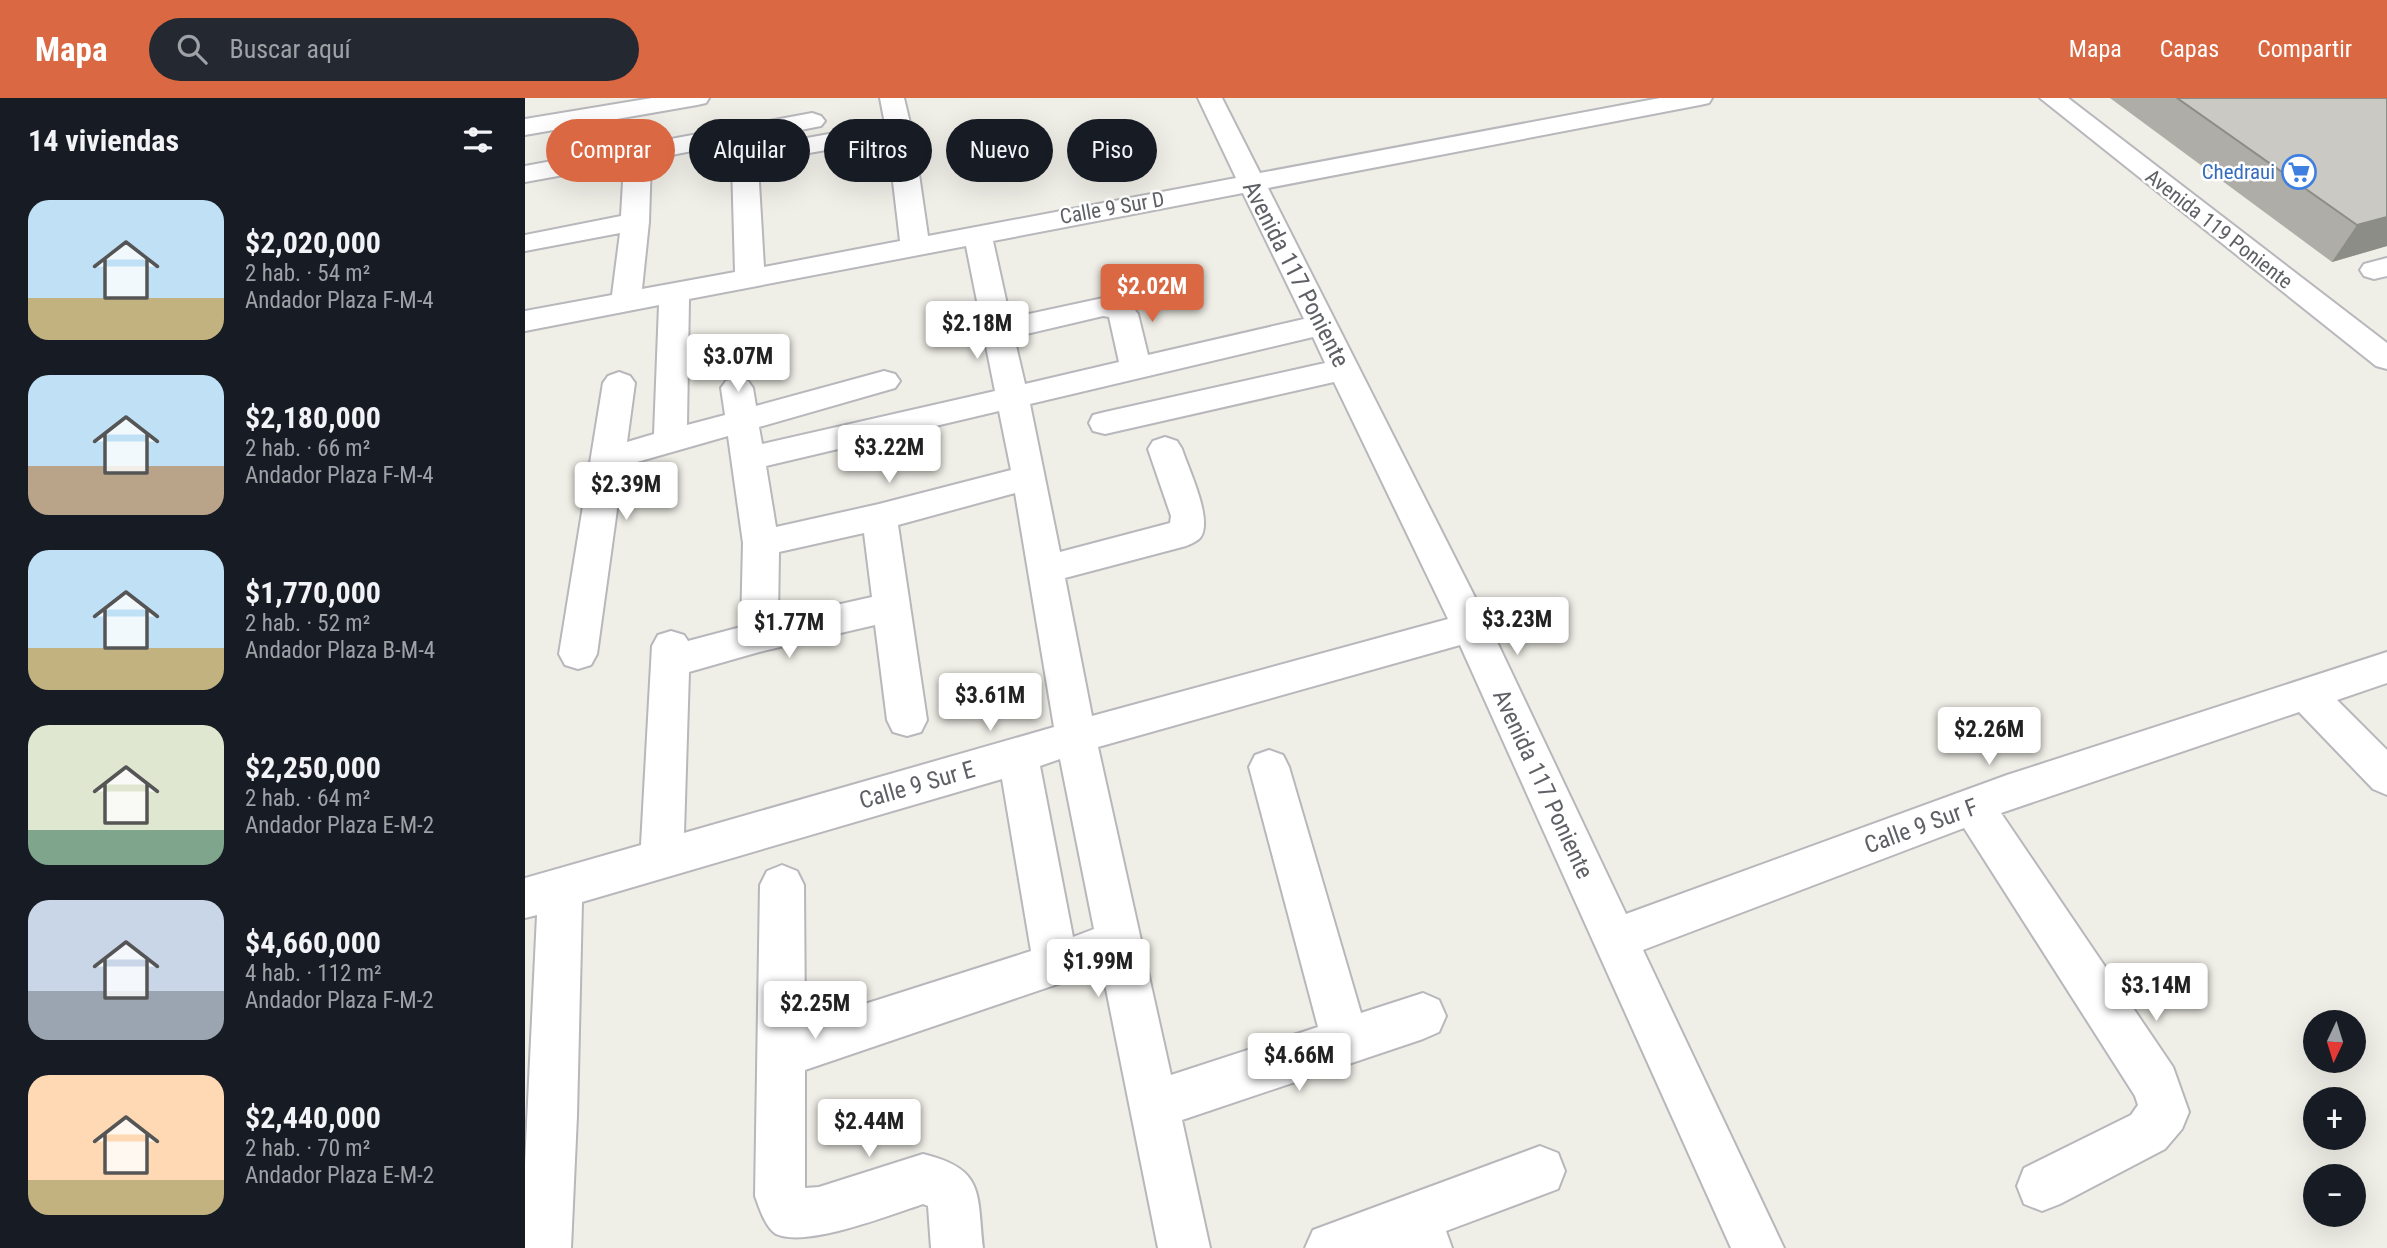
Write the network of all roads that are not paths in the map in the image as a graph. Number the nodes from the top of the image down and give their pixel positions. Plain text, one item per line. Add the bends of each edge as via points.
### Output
1 (697, 98) edge
2 (892, 98) edge
3 (1210, 98) edge
4 (1700, 98) edge
5 (2052, 98) edge
6 (637, 103) edge
7 (896, 119) edge
8 (812, 122) edge
9 (525, 127) edge
10 (675, 146) edge
11 (546, 147) edge
12 (525, 151) edge
13 (546, 170) edge
14 (525, 174) edge
15 (637, 182) edge
16 (906, 182) edge
17 (1251, 185) junction
18 (635, 222) junction
19 (977, 233) junction
20 (525, 243) edge
21 (915, 246) junction
22 (750, 278) junction
23 (674, 292) junction
24 (626, 300) junction
25 (525, 321) edge
26 (1322, 325) junction
27 (997, 331) junction
28 (2387, 359) edge
29 (1136, 369) junction
30 (1344, 369) junction
31 (884, 381) dead end
32 (619, 383) dead end
33 (1012, 398) junction
34 (739, 404) junction
35 (1105, 423) dead end
36 (670, 441) junction
37 (1165, 449) dead end
38 (748, 458) junction
39 (607, 459) junction
40 (1029, 477) junction
41 (879, 517) junction
42 (761, 543) junction
43 (1045, 569) junction
44 (892, 607) junction
45 (1471, 626) junction
46 (759, 637) junction
47 (578, 654) dead end
48 (2387, 667) edge
49 (2307, 695) junction
50 (907, 720) dead end
51 (1076, 737) junction
52 (1018, 757) junction
53 (1269, 767) dead end
54 (2387, 777) edge
55 (1973, 806) junction
56 (662, 858) junction
57 (782, 885) dead end
58 (543, 893) edge
59 (1616, 939) junction
60 (1121, 941) junction
61 (1056, 965) junction
62 (1423, 1016) dead end
63 (1346, 1042) junction
64 (781, 1055) junction
65 (1154, 1105) junction
66 (539, 1120) edge
67 (1540, 1171) dead end
68 (2042, 1186) dead end
69 (1421, 1232) edge
70 (545, 1248) edge
71 (957, 1248) edge
72 (1184, 1248) edge
73 (1331, 1248) edge
74 (1758, 1248) edge

1 - 6 street
2 - 7 street
3 - 17 street, Avenida 117 Poniente
4 - 17 street, Calle 9 Sur D
5 - 28 street, Avenida 119 Poniente
6 - 9 street
8 - 10 street
8 - 22 street via 745,163
11 - 12 street
13 - 14 street
15 - 18 street
16 - 21 street
17 - 19 street, Calle 9 Sur D
17 - 26 street, Avenida 117 Poniente
18 - 20 street
18 - 24 street
19 - 21 street, Calle 9 Sur D
19 - 27 street
21 - 22 street, Calle 9 Sur D
22 - 23 street, Calle 9 Sur D
23 - 24 street, Calle 9 Sur D
23 - 36 street
24 - 25 street, Calle 9 Sur D
26 - 29 street
26 - 30 street, Avenida 117 Poniente
27 - 29 street via 1103,307 1117,308 1123,314
27 - 33 street
29 - 33 street
30 - 35 street
30 - 45 street, Avenida 117 Poniente
31 - 34 street
32 - 39 street
33 - 38 street
33 - 40 street
34 - 36 street
34 - 38 street
36 - 39 street
37 - 43 street via 1188,516 1187,530
38 - 42 street
39 - 47 street
40 - 41 street
40 - 43 street
41 - 42 street
41 - 44 street
42 - 46 street
43 - 51 street
44 - 46 street
44 - 50 street
45 - 51 street, Calle 9 Sur E
45 - 59 street, Avenida 117 Poniente
46 - 56 street via 672,654
48 - 49 street, Calle 9 Sur F
49 - 54 street
49 - 55 street, Calle 9 Sur F
51 - 52 street, Calle 9 Sur E
51 - 60 street
52 - 56 street, Calle 9 Sur E
52 - 61 street
53 - 63 street
55 - 59 street, Calle 9 Sur F
55 - 68 street via 2156,1084 2165,1112 2148,1132
56 - 58 street, Calle 9 Sur E
57 - 64 street
58 - 66 street
59 - 74 street, Avenida 117 Poniente
60 - 61 street
60 - 65 street
61 - 64 street
62 - 63 street
63 - 65 street
64 - 71 street via 780,1196 792,1215 819,1213 923,1179 939,1183 952,1194
65 - 72 street
66 - 70 street
67 - 69 street
69 - 73 street

